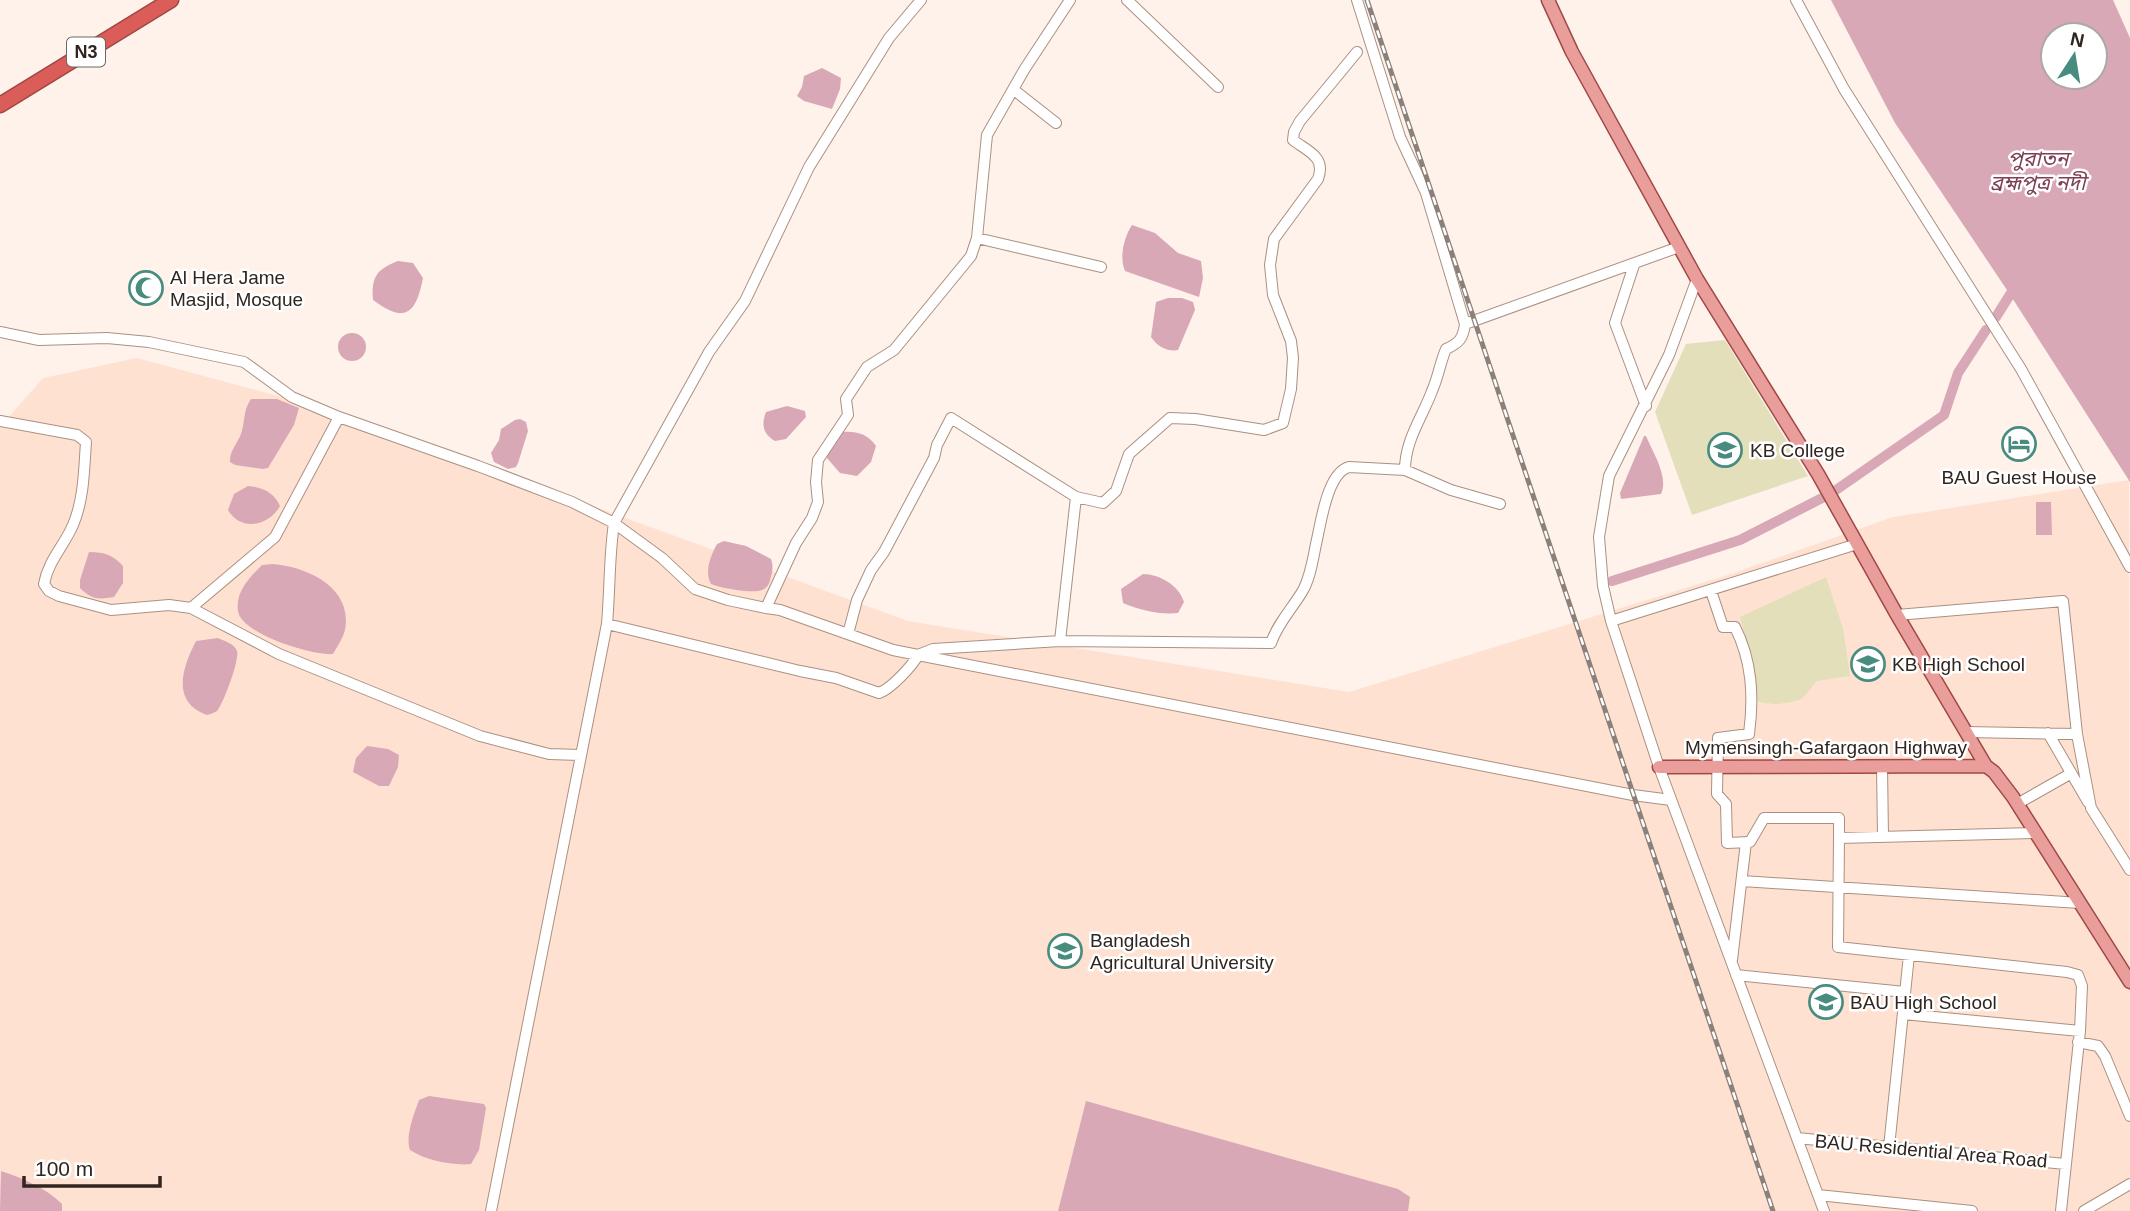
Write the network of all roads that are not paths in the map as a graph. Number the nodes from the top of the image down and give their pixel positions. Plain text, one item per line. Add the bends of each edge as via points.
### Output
1 (171, 0) edge
2 (921, 0) edge
3 (1070, 0) edge
4 (1127, 0) edge
5 (1357, 0) edge
6 (1548, 0) edge
7 (1796, 0) edge
8 (1357, 52) dead end
9 (1218, 87) dead end
10 (1014, 90) junction
11 (0, 105) edge
12 (1056, 123) dead end
13 (977, 238) junction
14 (1679, 247) junction
15 (1634, 265) junction
16 (1101, 267) dead end
17 (1697, 279) junction
18 (1465, 324) junction
19 (0, 332) edge
20 (1646, 406) junction
21 (339, 417) junction
22 (0, 421) edge
23 (1405, 470) junction
24 (1076, 497) junction
25 (1500, 504) dead end
26 (614, 523) junction
27 (1857, 544) junction
28 (2130, 567) edge
29 (1711, 591) junction
30 (766, 607) junction
31 (191, 608) junction
32 (1897, 615) junction
33 (1611, 621) junction
34 (607, 624) junction
35 (848, 634) junction
36 (1060, 641) junction
37 (918, 655) junction
38 (1966, 732) junction
39 (2048, 733) junction
40 (2077, 734) junction
41 (580, 755) junction
42 (1659, 766) junction
43 (1718, 766) junction
44 (1882, 766) junction
45 (1986, 766) junction
46 (2070, 774) junction
47 (1671, 800) junction
48 (2017, 804) junction
49 (2091, 808) junction
50 (2034, 834) junction
51 (1883, 837) junction
52 (1839, 838) junction
53 (1746, 842) junction
54 (2130, 870) edge
55 (1742, 881) junction
56 (1839, 888) junction
57 (2080, 903) junction
58 (1909, 955) junction
59 (1732, 963) junction
60 (2126, 967) edge
61 (1736, 975) junction
62 (2130, 982) edge
63 (1905, 992) junction
64 (1903, 1014) junction
65 (2080, 1031) junction
66 (2078, 1042) junction
67 (2130, 1116) edge
68 (1797, 1138) junction
69 (1889, 1147) junction
70 (2065, 1164) junction
71 (2127, 1186) edge
72 (1818, 1195) junction
73 (2130, 1200) edge
74 (491, 1211) edge
75 (1824, 1211) edge
76 (1972, 1211) edge
77 (2060, 1211) edge
78 (2084, 1211) edge

1 - 11 highway, N3
2 - 26 street via 889,38 829,132 744,301 709,352
3 - 10 street
4 - 9 street
5 - 18 street via 1409,160 1426,193
6 - 14 main road
7 - 28 street via 1844,89 2021,369
8 - 24 street via 1294,132 1293,140 1321,163 1322,169 1274,239 1270,265 1273,295 1293,358 1292,389 1283,422 1264,430 1170,418 1129,454 1116,491 1103,503
10 - 12 street
10 - 13 street via 987,135
13 - 16 street
13 - 30 street via 971,256 894,350 867,367 846,399 848,415 818,460 818,502 812,518
14 - 15 street
14 - 17 main road
15 - 18 street
15 - 20 street via 1615,323
17 - 20 street
17 - 27 main road
18 - 23 street via 1459,342 1443,356 1405,455
19 - 21 street via 39,340 149,342 244,362 292,397
20 - 33 street via 1612,468 1603,504 1599,558
21 - 26 street via 502,475
21 - 31 street via 275,537
22 - 31 street via 77,435 86,442 83,485 73,525 47,569 44,584 49,591 111,610 169,605
23 - 25 street
23 - 36 street via 1340,469 1328,492 1304,590 1277,625 1271,643
24 - 35 street via 951,418 934,458 866,580
24 - 36 street
26 - 30 street via 695,589
26 - 34 street
27 - 29 street
27 - 32 main road
29 - 33 street
29 - 43 street via 1723,627 1735,627 1739,635 1753,701 1749,734 1718,738
30 - 35 street
31 - 41 street via 279,654 480,736 549,754
32 - 38 main road
32 - 40 street via 2063,601
33 - 42 street
34 - 37 street via 836,678 879,693 913,665
34 - 41 street
35 - 37 street
36 - 37 street via 933,649
37 - 47 street
38 - 39 street
38 - 45 main road
39 - 40 street
39 - 46 street
40 - 49 street
41 - 74 street
42 - 43 main road, Mymensingh-Gafargaon Highway
42 - 47 street
43 - 44 main road, Mymensingh-Gafargaon Highway
43 - 53 street via 1717,794 1726,804 1727,843
44 - 45 main road, Mymensingh-Gafargaon Highway
44 - 51 street
45 - 48 main road, Mymensingh-Gafargaon Highway
46 - 48 street
46 - 49 street
47 - 59 street
48 - 50 main road, Mymensingh-Gafargaon Highway
49 - 54 street
50 - 51 street
50 - 57 main road, Mymensingh-Gafargaon Highway
51 - 52 street
52 - 53 street via 1839,818 1764,818
52 - 56 street, BAU Residential Area Road
53 - 55 street
55 - 56 street
55 - 59 street
56 - 57 street
56 - 58 street, BAU Residential Area Road via 1838,947
57 - 60 main road, Mymensingh-Gafargaon Highway
58 - 63 street
58 - 65 street, BAU Residential Area Road via 2078,975 2082,986
59 - 61 street
60 - 62 main road, Mymensingh-Gafargaon Highway
61 - 63 street
61 - 68 street
63 - 64 street
64 - 65 street
64 - 69 street
65 - 66 street, BAU Residential Area Road
66 - 67 street via 2098,1046
66 - 70 street, BAU Residential Area Road
68 - 69 street, BAU Residential Area Road
68 - 72 street
69 - 70 street, BAU Residential Area Road
70 - 77 street, BAU Residential Area Road
71 - 73 street
71 - 78 street
72 - 75 street
72 - 76 street

